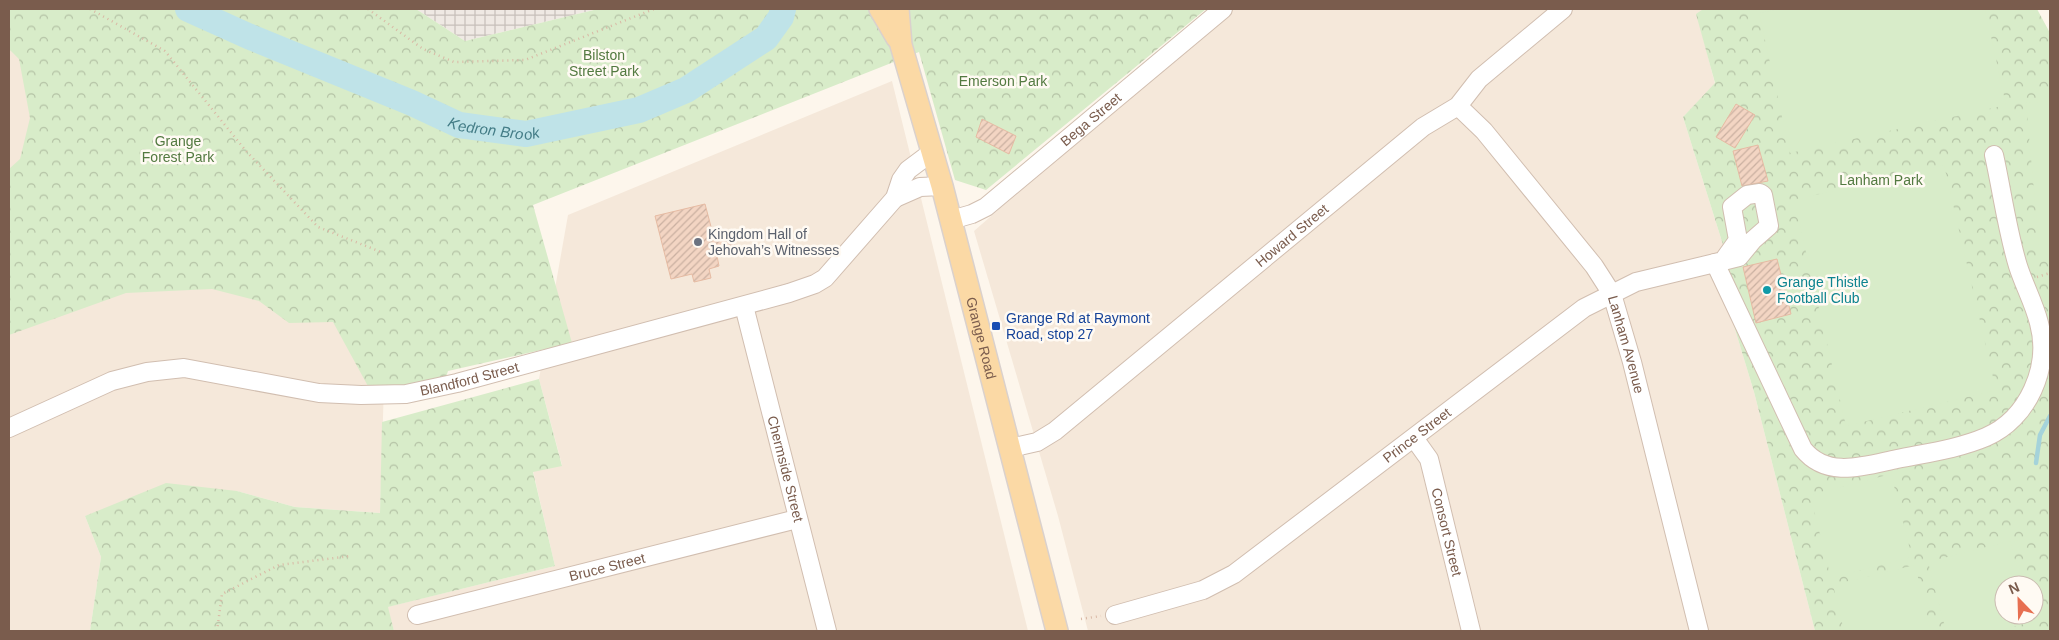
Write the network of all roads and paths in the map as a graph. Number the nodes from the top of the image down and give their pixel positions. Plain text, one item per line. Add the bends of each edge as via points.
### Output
1 (90, 9) edge
2 (368, 9) edge
3 (654, 9) edge
4 (880, 9) edge
5 (898, 9) edge
6 (1223, 9) edge
7 (1563, 9) edge
8 (901, 45) junction
9 (1458, 106) junction
10 (932, 152) junction
11 (1994, 155) dead end
12 (942, 186) junction
13 (895, 198) junction
14 (951, 220) junction
15 (381, 252) dead end
16 (1612, 294) junction
17 (744, 306) junction
18 (9, 428) edge
19 (1414, 438) junction
20 (1011, 448) junction
21 (797, 519) junction
22 (351, 556) dead end
23 (417, 615) dead end
24 (1115, 615) dead end
25 (216, 631) edge
26 (827, 631) edge
27 (1057, 631) edge
28 (1471, 631) edge
29 (1699, 631) edge

1 - 15 path via 165,51 246,151 318,227
2 - 3 path via 423,49 454,62 494,62 525,60
4 - 8 main road, Grange Road
5 - 8 main road, Grange Road
6 - 14 street, Bega Street via 986,207
7 - 9 street, Howard Street via 1479,79
8 - 10 main road, Grange Road
9 - 16 street, Lanham Avenue via 1484,131 1594,266
9 - 20 street, Howard Street via 1423,127 1056,431 1037,442
10 - 12 main road, Grange Road
10 - 13 street, Blandford Street via 908,170
11 - 16 street, Prince Street via 2018,265 2039,324 2042,352 2030,397 2014,416 1987,436 1868,465 1824,466 1812,460 1803,449 1719,262 1636,282
12 - 13 street, Blandford Street via 920,187
12 - 14 main road, Grange Road
13 - 17 street, Blandford Street via 825,278 802,289
14 - 20 main road, Grange Road
16 - 19 street, Prince Street via 1575,314
16 - 29 street, Lanham Avenue
17 - 18 street, Blandford Street via 406,394 361,396 319,393 184,368 147,372 112,380
17 - 21 street, Chermside Street
19 - 24 street, Prince Street via 1222,582
19 - 28 street, Consort Street via 1429,459
20 - 27 main road, Grange Road
21 - 23 street, Bruce Street
21 - 26 street, Chermside Street
22 - 25 path via 279,565 222,594

